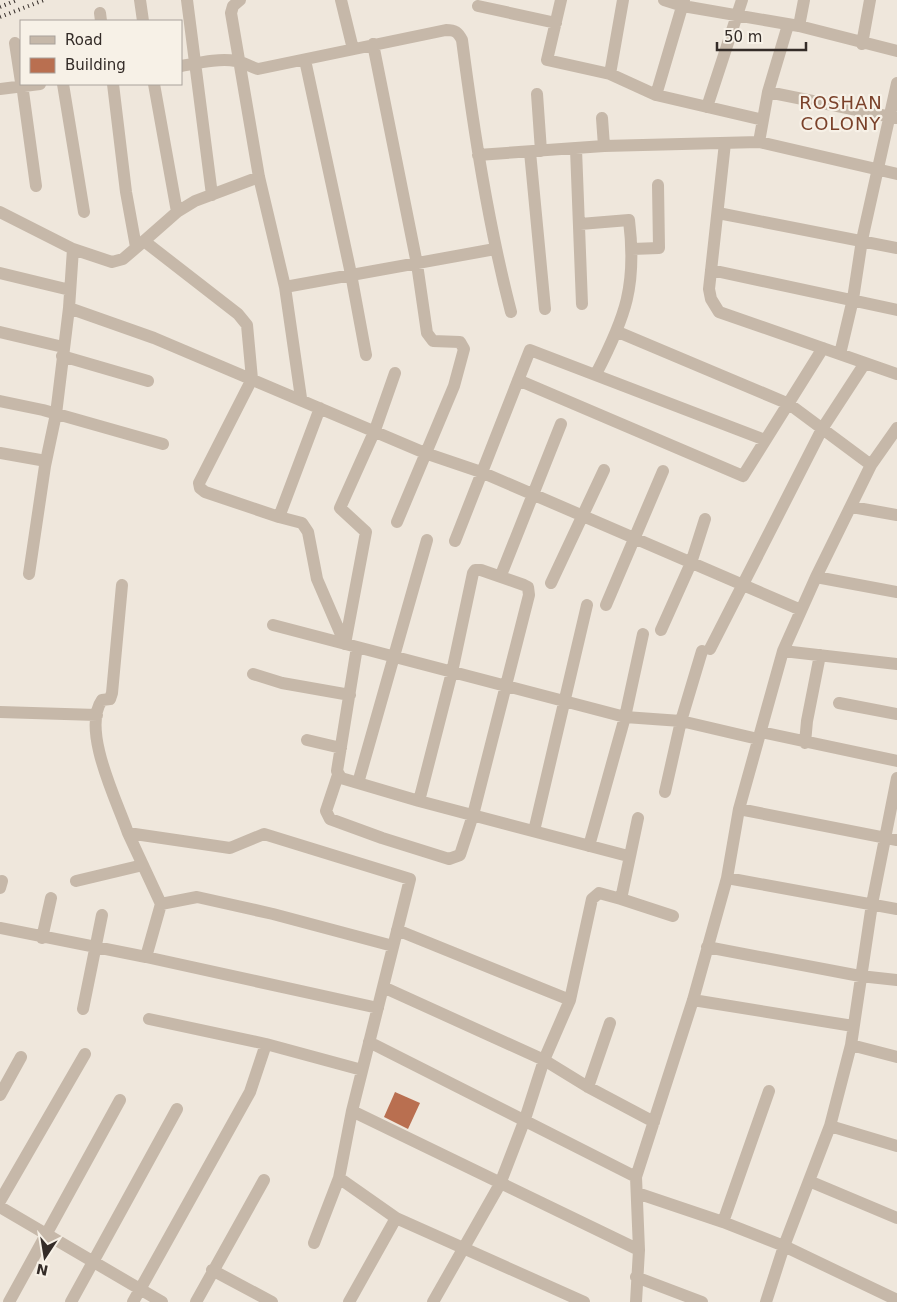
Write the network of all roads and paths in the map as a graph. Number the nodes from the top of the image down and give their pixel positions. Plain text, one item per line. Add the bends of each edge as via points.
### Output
1 (140, 0) edge
2 (187, 0) edge
3 (240, 0) edge
4 (341, 0) edge
5 (561, 0) edge
6 (623, 0) edge
7 (664, 0) edge
8 (742, 0) edge
9 (804, 0) edge
10 (870, 0) edge
11 (684, 3) edge
12 (478, 6) dead end
13 (739, 16) junction
14 (143, 20) edge
15 (556, 23) junction
16 (793, 25) junction
17 (15, 43) dead end
18 (373, 44) junction
19 (862, 44) junction
20 (352, 50) junction
21 (897, 51) edge
22 (305, 60) junction
23 (239, 61) junction
24 (195, 63) junction
25 (182, 66) edge
26 (20, 72) edge
27 (610, 74) junction
28 (897, 83) edge
29 (20, 84) edge
30 (22, 85) edge
31 (63, 85) edge
32 (113, 85) edge
33 (154, 85) edge
34 (0, 89) edge
35 (768, 92) junction
36 (537, 94) dead end
37 (656, 95) junction
38 (708, 107) junction
39 (602, 118) dead end
40 (893, 118) edge
41 (763, 120) junction
42 (759, 142) junction
43 (725, 143) junction
44 (604, 146) junction
45 (576, 149) junction
46 (535, 151) junction
47 (478, 154) junction
48 (877, 170) junction
49 (897, 174) edge
50 (259, 177) junction
51 (658, 185) dead end
52 (36, 186) dead end
53 (212, 194) junction
54 (0, 212) edge
55 (84, 212) dead end
56 (177, 212) junction
57 (718, 213) junction
58 (580, 224) junction
59 (862, 240) junction
60 (140, 244) junction
61 (897, 248) edge
62 (73, 249) junction
63 (495, 249) junction
64 (632, 249) junction
65 (417, 264) junction
66 (711, 270) junction
67 (0, 273) edge
68 (351, 274) junction
69 (285, 287) junction
70 (70, 290) junction
71 (854, 299) junction
72 (582, 304) dead end
73 (70, 308) junction
74 (546, 309) dead end
75 (897, 310) edge
76 (511, 312) dead end
77 (0, 332) edge
78 (618, 332) junction
79 (823, 348) junction
80 (63, 351) junction
81 (840, 354) junction
82 (366, 355) dead end
83 (865, 363) junction
84 (395, 373) dead end
85 (596, 374) junction
86 (897, 374) edge
87 (252, 379) junction
88 (518, 380) junction
89 (148, 381) dead end
90 (301, 398) junction
91 (0, 401) edge
92 (789, 404) junction
93 (320, 408) junction
94 (56, 414) junction
95 (560, 424) dead end
96 (897, 428) edge
97 (822, 429) junction
98 (375, 430) junction
99 (765, 440) junction
100 (893, 441) edge
101 (163, 444) dead end
102 (425, 452) junction
103 (0, 454) edge
104 (46, 461) junction
105 (871, 465) junction
106 (604, 470) dead end
107 (663, 471) dead end
108 (481, 472) junction
109 (532, 494) junction
110 (852, 507) junction
111 (897, 515) edge
112 (279, 516) junction
113 (583, 516) junction
114 (705, 519) dead end
115 (397, 522) dead end
116 (634, 539) junction
117 (427, 540) dead end
118 (456, 541) dead end
119 (690, 563) junction
120 (29, 574) dead end
121 (500, 575) junction
122 (816, 577) junction
123 (551, 582) dead end
124 (742, 584) junction
125 (122, 585) dead end
126 (897, 592) edge
127 (606, 605) dead end
128 (587, 606) dead end
129 (801, 610) junction
130 (273, 625) dead end
131 (660, 630) dead end
132 (643, 634) dead end
133 (351, 645) junction
134 (783, 651) junction
135 (820, 655) junction
136 (394, 656) junction
137 (897, 664) edge
138 (452, 672) junction
139 (252, 674) dead end
140 (506, 686) junction
141 (350, 696) junction
142 (566, 701) junction
143 (839, 703) dead end
144 (0, 712) edge
145 (897, 714) edge
146 (96, 715) junction
147 (624, 717) junction
148 (680, 721) junction
149 (759, 736) junction
150 (308, 740) dead end
151 (805, 742) junction
152 (341, 748) junction
153 (897, 761) edge
154 (338, 775) junction
155 (897, 778) edge
156 (358, 783) junction
157 (665, 792) dead end
158 (419, 801) junction
159 (739, 809) junction
160 (474, 816) junction
161 (638, 818) dead end
162 (534, 831) junction
163 (128, 833) junction
164 (884, 838) junction
165 (897, 840) edge
166 (589, 846) junction
167 (628, 856) junction
168 (143, 865) junction
169 (727, 878) junction
170 (76, 881) dead end
171 (51, 898) dead end
172 (621, 899) junction
173 (161, 904) junction
174 (872, 904) junction
175 (897, 909) edge
176 (102, 915) dead end
177 (673, 916) dead end
178 (0, 928) edge
179 (398, 930) junction
180 (42, 938) junction
181 (393, 946) junction
182 (707, 947) junction
183 (96, 948) junction
184 (146, 957) junction
185 (860, 976) junction
186 (897, 980) edge
187 (383, 987) junction
188 (570, 1000) junction
189 (693, 1000) junction
190 (378, 1008) junction
191 (83, 1009) dead end
192 (149, 1019) dead end
193 (610, 1023) dead end
194 (853, 1026) junction
195 (369, 1042) junction
196 (266, 1044) junction
197 (851, 1045) junction
198 (85, 1054) dead end
199 (897, 1057) edge
200 (21, 1058) dead end
201 (544, 1060) junction
202 (362, 1070) junction
203 (588, 1087) junction
204 (769, 1090) dead end
205 (0, 1095) edge
206 (120, 1100) dead end
207 (177, 1109) dead end
208 (352, 1111) junction
209 (525, 1119) junction
210 (654, 1122) junction
211 (830, 1126) junction
212 (897, 1146) edge
213 (636, 1176) junction
214 (339, 1178) junction
215 (264, 1180) dead end
216 (809, 1181) junction
217 (500, 1184) junction
218 (637, 1194) junction
219 (0, 1201) edge
220 (0, 1207) edge
221 (396, 1218) junction
222 (897, 1218) edge
223 (723, 1222) junction
224 (45, 1235) junction
225 (314, 1243) dead end
226 (784, 1246) junction
227 (464, 1249) junction
228 (639, 1250) junction
229 (92, 1262) junction
230 (212, 1270) junction
231 (636, 1276) junction
232 (141, 1289) junction
233 (897, 1300) edge
234 (9, 1302) edge
235 (71, 1302) edge
236 (133, 1302) edge
237 (162, 1302) edge
238 (196, 1302) edge
239 (272, 1302) edge
240 (349, 1302) edge
241 (433, 1302) edge
242 (584, 1302) edge
243 (636, 1302) edge
244 (702, 1302) edge
245 (766, 1302) edge

1 - 14 street
2 - 24 street
3 - 23 street via 231,13
4 - 20 street
5 - 15 street
6 - 27 street
7 - 11 street
8 - 13 street
9 - 16 street
10 - 19 street
11 - 13 street
11 - 37 street
12 - 15 street
13 - 16 street
13 - 38 street
15 - 27 street via 547,60
16 - 19 street
16 - 35 street
17 - 26 street
18 - 20 street
18 - 47 street via 446,30 459,33
18 - 65 street
19 - 21 street
20 - 22 street
22 - 23 street via 258,69
22 - 68 street
23 - 24 street
23 - 50 street
24 - 25 street
24 - 53 street
27 - 37 street
28 - 40 street
29 - 34 street
30 - 52 street
31 - 55 street
32 - 60 street via 126,192
33 - 56 street
35 - 40 street
35 - 41 street
36 - 46 street
37 - 38 street
38 - 41 street
39 - 44 street
40 - 48 street
41 - 42 street
42 - 43 street
42 - 48 street
43 - 44 street
43 - 57 street
44 - 45 street
45 - 46 street
45 - 58 street
46 - 47 street
46 - 74 street
47 - 63 street
48 - 49 street
48 - 59 street
50 - 53 street
50 - 69 street
51 - 64 street via 659,248
53 - 56 street
54 - 62 street
56 - 60 street
57 - 59 street
57 - 66 street
58 - 64 street via 629,220
58 - 72 street
59 - 61 street
59 - 71 street
60 - 62 street via 123,258 112,262
60 - 87 street via 238,314 247,325
62 - 70 street
63 - 65 street
63 - 76 street
64 - 78 street via 630,291
65 - 68 street
65 - 102 street via 428,337 433,341 460,342 464,349 454,386
66 - 71 street
66 - 79 street via 709,289 719,312
67 - 70 street
68 - 69 street
68 - 82 street
69 - 90 street
70 - 73 street
71 - 75 street
71 - 81 street
73 - 80 street
73 - 87 street via 154,338
77 - 80 street
78 - 85 street
78 - 92 street
79 - 81 street
79 - 92 street
80 - 89 street
80 - 94 street
81 - 83 street
83 - 86 street
83 - 97 street
84 - 98 street
85 - 88 street via 530,350
85 - 99 street
87 - 90 street
87 - 112 street via 199,483 205,492
88 - 99 street via 743,476
88 - 108 street
90 - 93 street
91 - 94 street
92 - 97 street
92 - 99 street
93 - 98 street
93 - 112 street
94 - 101 street
94 - 104 street
95 - 109 street
96 - 100 street
97 - 105 street
97 - 124 street
98 - 102 street
98 - 133 street via 340,508 366,532
100 - 105 street
102 - 108 street
102 - 115 street
103 - 104 street
104 - 120 street
105 - 110 street
106 - 113 street
107 - 116 street
108 - 109 street
108 - 118 street
109 - 113 street
109 - 121 street
110 - 111 street
110 - 122 street
112 - 133 street via 302,523 308,532 317,579
113 - 116 street
113 - 123 street
114 - 119 street
116 - 119 street
116 - 127 street
117 - 136 street
119 - 124 street
119 - 131 street
121 - 138 street via 477,569 473,573
121 - 140 street via 529,590
122 - 126 street
122 - 129 street
124 - 129 street
124 - 148 street via 706,650
125 - 146 street via 112,693 110,699 102,700
128 - 142 street
129 - 134 street
130 - 133 street
132 - 147 street
133 - 136 street
133 - 141 street
134 - 135 street
134 - 149 street
135 - 137 street
135 - 151 street
136 - 138 street
136 - 156 street
138 - 140 street
138 - 158 street
139 - 141 street
140 - 142 street
140 - 160 street
141 - 152 street
142 - 147 street
142 - 162 street
143 - 145 street
144 - 146 street
146 - 163 street via 98,750
147 - 148 street
147 - 166 street
148 - 149 street
148 - 157 street
149 - 151 street
149 - 159 street
150 - 152 street
151 - 153 street
152 - 154 street
154 - 156 street
154 - 160 street via 326,811 330,819 449,859 458,857 463,851
155 - 164 street
156 - 158 street
158 - 160 street
159 - 164 street
159 - 169 street
160 - 162 street
161 - 167 street
162 - 166 street
163 - 168 street
163 - 179 street via 230,848 264,834 410,879
164 - 165 street
164 - 174 street
166 - 167 street
167 - 172 street
168 - 170 street
168 - 173 street
169 - 174 street
169 - 182 street
171 - 180 street
172 - 177 street
172 - 188 street via 599,893 592,899
173 - 181 street via 197,897
173 - 184 street
174 - 175 street
174 - 185 street
176 - 183 street
178 - 180 street
179 - 181 street
179 - 188 street
180 - 183 street
181 - 187 street
182 - 185 street
182 - 189 street
183 - 184 street
183 - 191 street
184 - 190 street
185 - 186 street
185 - 194 street
187 - 190 street
187 - 201 street
188 - 201 street
189 - 194 street
189 - 210 street
190 - 195 street
192 - 196 street
193 - 203 street
194 - 197 street
195 - 202 street
195 - 209 street
196 - 202 street
196 - 232 street via 250,1092
197 - 199 street
197 - 211 street
198 - 219 street
200 - 205 street
201 - 203 street
201 - 209 street
202 - 208 street
203 - 210 street
204 - 223 street
206 - 224 street
207 - 229 street
208 - 214 street
208 - 217 street
209 - 213 street
209 - 217 street
210 - 213 street
211 - 212 street
211 - 216 street
213 - 218 street
214 - 221 street
214 - 225 street
215 - 230 street
216 - 222 street
216 - 226 street
217 - 227 street
217 - 228 street
218 - 223 street
218 - 228 street
220 - 224 street
221 - 227 street
221 - 240 street
223 - 226 street
224 - 229 street
224 - 234 street
226 - 233 street
226 - 245 street
227 - 241 street
227 - 242 street
228 - 231 street
229 - 232 street
229 - 235 street
230 - 238 street
230 - 239 street
231 - 243 street
231 - 244 street
232 - 236 street
232 - 237 street

